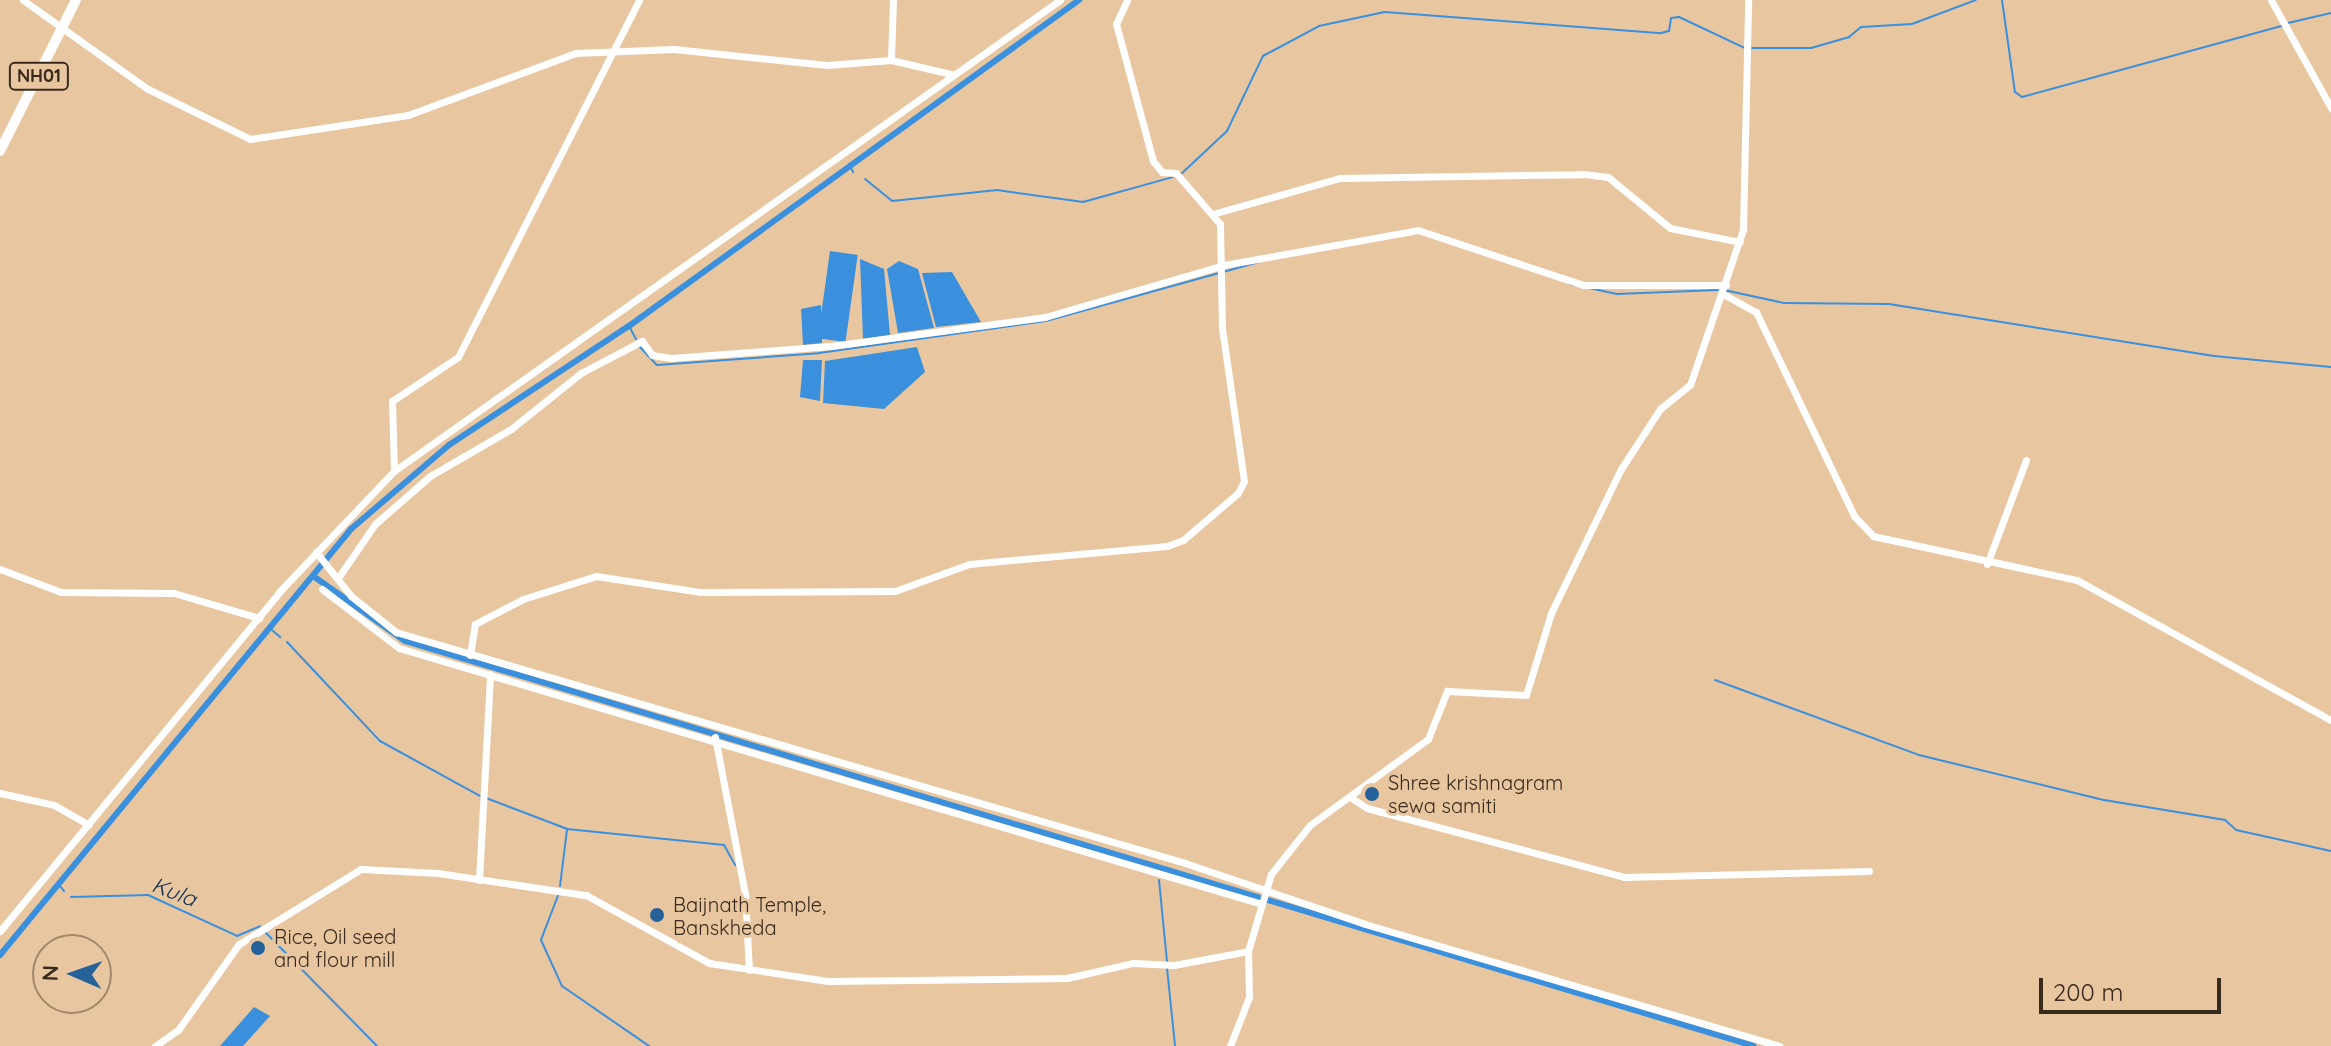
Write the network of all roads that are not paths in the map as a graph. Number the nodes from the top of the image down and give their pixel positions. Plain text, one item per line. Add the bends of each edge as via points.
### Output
1 (23, 0) edge
2 (76, 0) edge
3 (639, 0) edge
4 (893, 0) edge
5 (1060, 0) edge
6 (1127, 0) edge
7 (1748, 0) edge
8 (2271, 0) edge
9 (63, 30) junction
10 (610, 51) junction
11 (891, 60) junction
12 (951, 74) junction
13 (2331, 108) edge
14 (0, 151) edge
15 (1216, 213) junction
16 (1740, 242) junction
17 (1224, 269) junction
18 (1725, 289) junction
19 (2026, 460) dead end
20 (394, 471) junction
21 (316, 552) junction
22 (1987, 564) junction
23 (0, 569) edge
24 (337, 579) junction
25 (322, 589) dead end
26 (259, 618) junction
27 (470, 655) junction
28 (490, 674) junction
29 (2331, 720) edge
30 (715, 737) junction
31 (0, 793) edge
32 (1350, 797) junction
33 (89, 825) junction
34 (1869, 871) dead end
35 (479, 880) junction
36 (1264, 888) junction
37 (1259, 903) junction
38 (0, 931) edge
39 (1248, 951) junction
40 (749, 970) junction
41 (155, 1046) edge
42 (1230, 1046) edge
43 (1779, 1046) edge

1 - 9 street
2 - 9 highway, NH01
3 - 10 street
4 - 11 street
5 - 12 street
6 - 15 street via 1116,24 1153,161 1162,172 1178,176
7 - 16 street via 1748,184
8 - 13 street
9 - 10 street via 148,89 250,139 408,115 535,65
9 - 14 highway, NH01
10 - 11 street via 674,49 827,65
10 - 20 street via 458,357 392,401
11 - 12 street
12 - 20 street via 877,133
15 - 16 street via 1340,178 1584,174 1608,177 1670,228
15 - 17 street
16 - 18 street
17 - 18 street via 1418,230 1583,285
17 - 24 street via 1045,317 895,338 659,358 642,341 581,373 511,429 430,476 375,524
17 - 27 street via 1222,328 1244,481 1183,540 1096,555 969,564 895,591 700,592 596,576 523,599 475,624
18 - 22 street via 1726,300 1756,312 1863,529 1883,540
18 - 32 street via 1690,385 1660,409 1635,445 1569,571 1526,695 1447,691 1428,739
19 - 22 street via 1996,527
20 - 21 street
21 - 24 street
21 - 26 street
22 - 29 street via 2077,580
23 - 26 street via 61,592 174,593
24 - 27 street via 396,632
25 - 28 street via 399,648
26 - 33 street
27 - 36 street
28 - 30 street
28 - 35 street
30 - 37 street
30 - 40 street via 745,894
31 - 33 street via 54,805
32 - 34 street via 1367,808 1624,877
32 - 36 street via 1297,838
33 - 38 street
35 - 40 street via 586,895 627,914 688,955
35 - 41 street via 361,869 239,944 178,1030
36 - 37 street
36 - 43 street via 1351,920
37 - 39 street
39 - 40 street via 1174,965 1133,963 1067,978 1002,974 948,981 828,981
39 - 42 street via 1249,997

